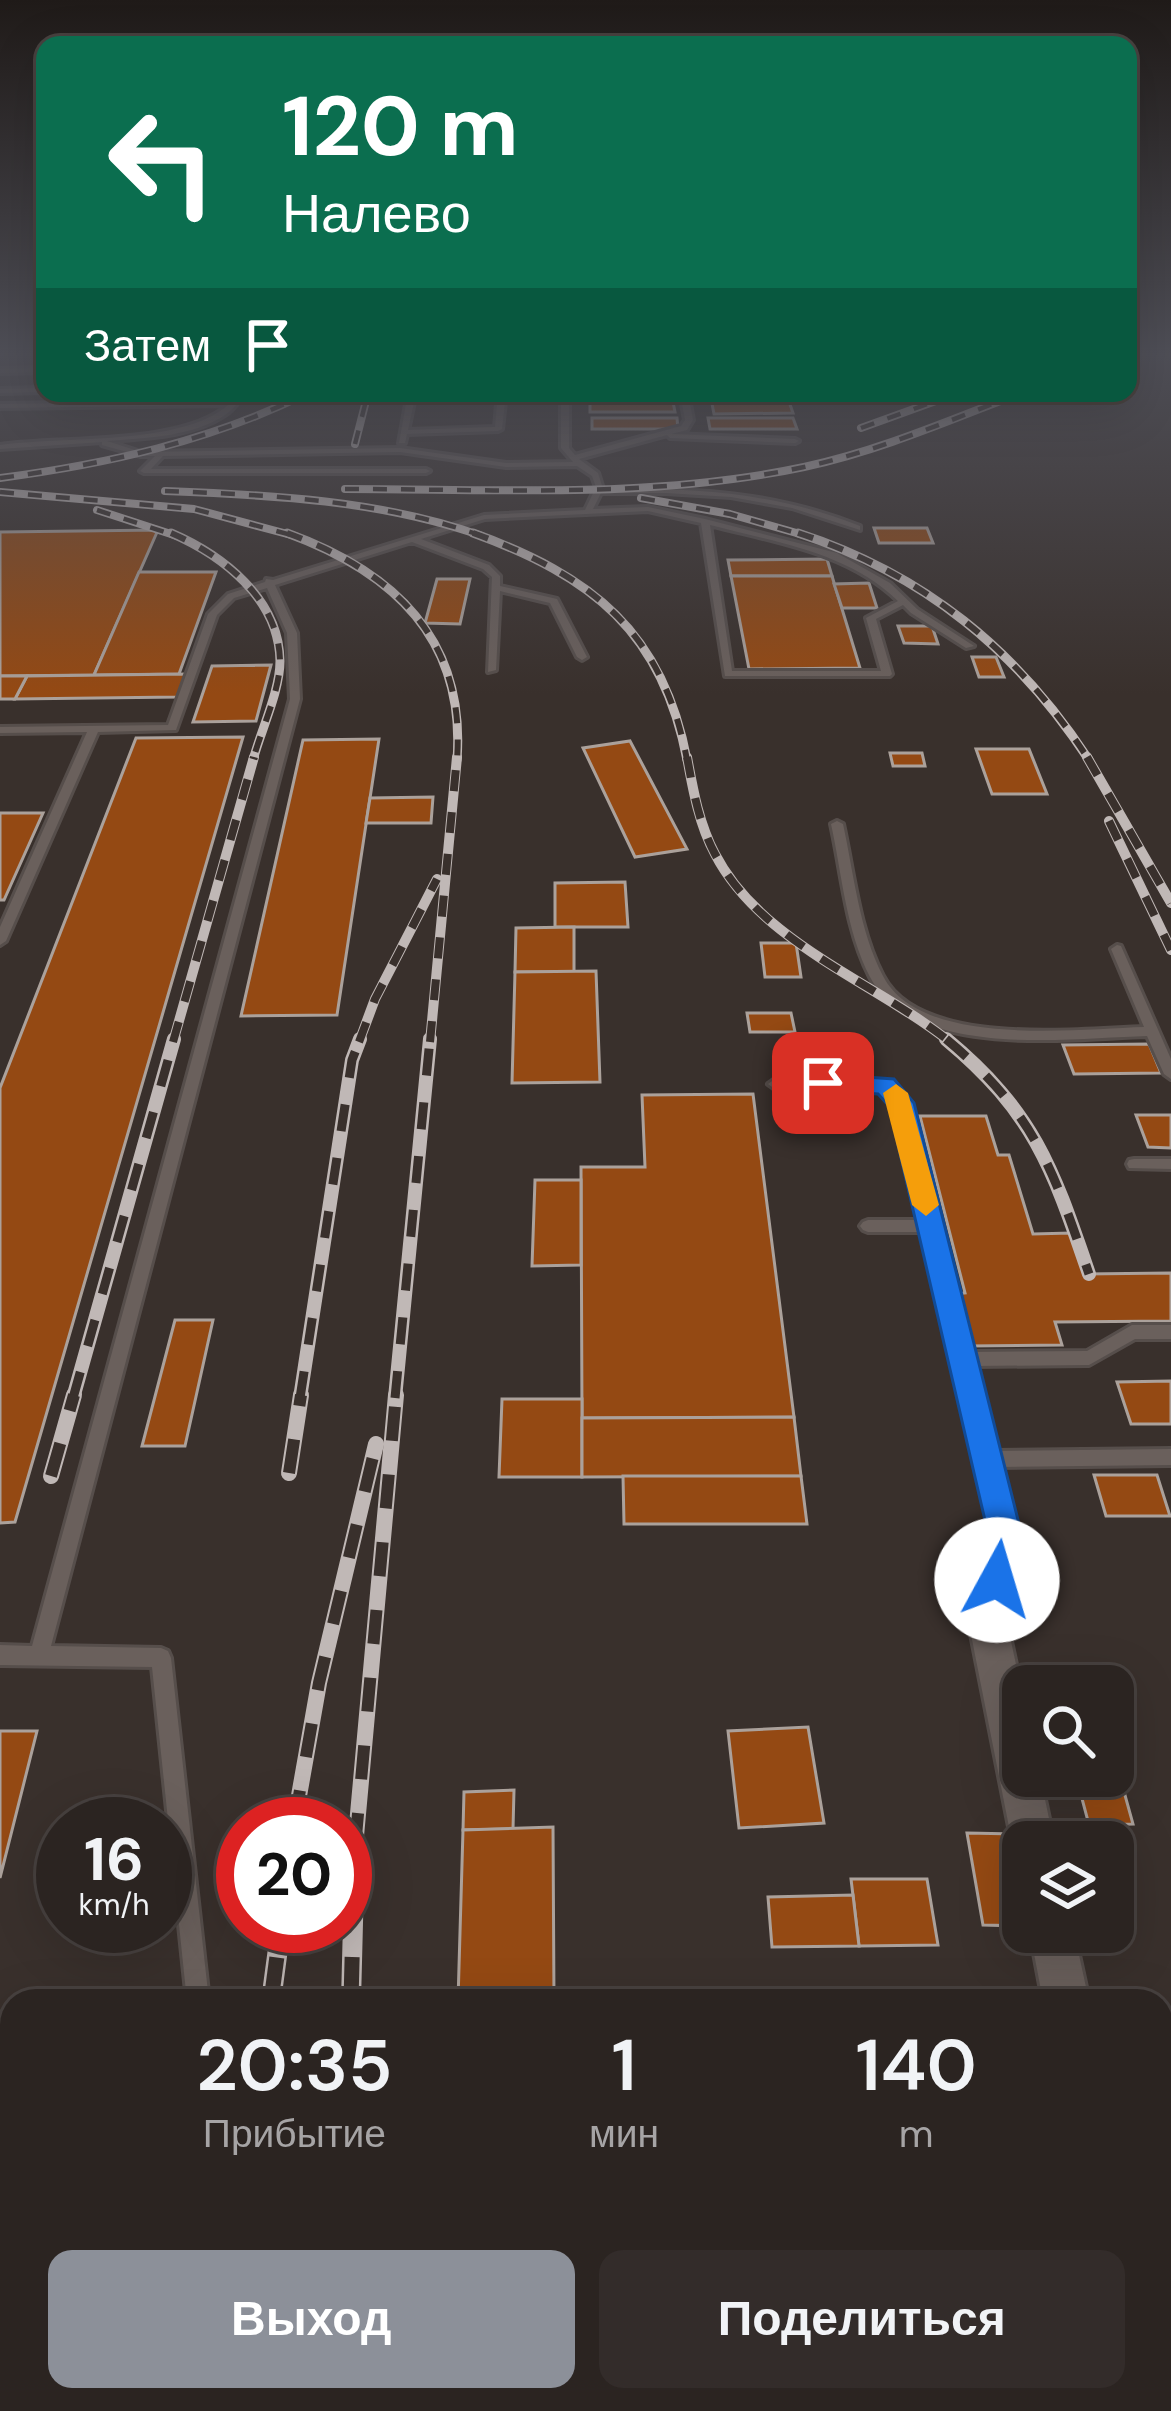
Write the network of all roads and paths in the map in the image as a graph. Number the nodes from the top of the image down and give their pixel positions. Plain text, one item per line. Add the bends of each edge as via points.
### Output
1 (145, 470) edge
2 (587, 470) edge
3 (426, 471) dead end
4 (600, 491) junction
5 (588, 511) junction
6 (705, 521) junction
7 (857, 527) dead end
8 (412, 539) junction
9 (269, 581) junction
10 (494, 587) junction
11 (904, 601) junction
12 (970, 646) dead end
13 (582, 657) dead end
14 (491, 670) dead end
15 (94, 729) junction
16 (0, 730) edge
17 (837, 824) dead end
18 (0, 941) edge
19 (1117, 949) dead end
20 (1152, 1030) junction
21 (1171, 1074) edge
22 (776, 1084) dead end
23 (1134, 1164) dead end
24 (1171, 1164) edge
25 (868, 1226) dead end
26 (930, 1226) junction
27 (1171, 1332) edge
28 (963, 1359) junction
29 (1171, 1456) edge
30 (987, 1459) junction
31 (984, 1604) joint
32 (0, 1655) edge
33 (39, 1655) junction
34 (1029, 1821) edge
35 (1056, 1953) edge
36 (197, 1989) edge
37 (1064, 1989) edge

1 - 3 lane
2 - 4 lane
4 - 5 lane
4 - 7 lane via 727,491
5 - 6 lane via 648,509
5 - 8 lane via 484,517
6 - 11 lane via 834,555
6 - 11 lane via 728,674 886,674 871,618
8 - 9 lane
8 - 10 lane via 486,567
9 - 15 lane via 217,608 172,728
9 - 33 lane via 292,632 295,699
10 - 13 lane via 554,601
10 - 14 lane
11 - 12 lane
15 - 16 lane
15 - 18 lane
17 - 20 lane via 872,966 887,994 913,1012 976,1032
19 - 20 lane
20 - 21 lane
22 - 26 lane via 870,1083 895,1091
23 - 24 lane
25 - 26 lane
26 - 28 lane
27 - 28 lane via 1132,1332 1089,1358
28 - 30 lane
29 - 30 lane
30 - 31 lane via 1010,1556
31 - 34 street
32 - 33 lane
33 - 36 lane via 161,1658
35 - 37 street

